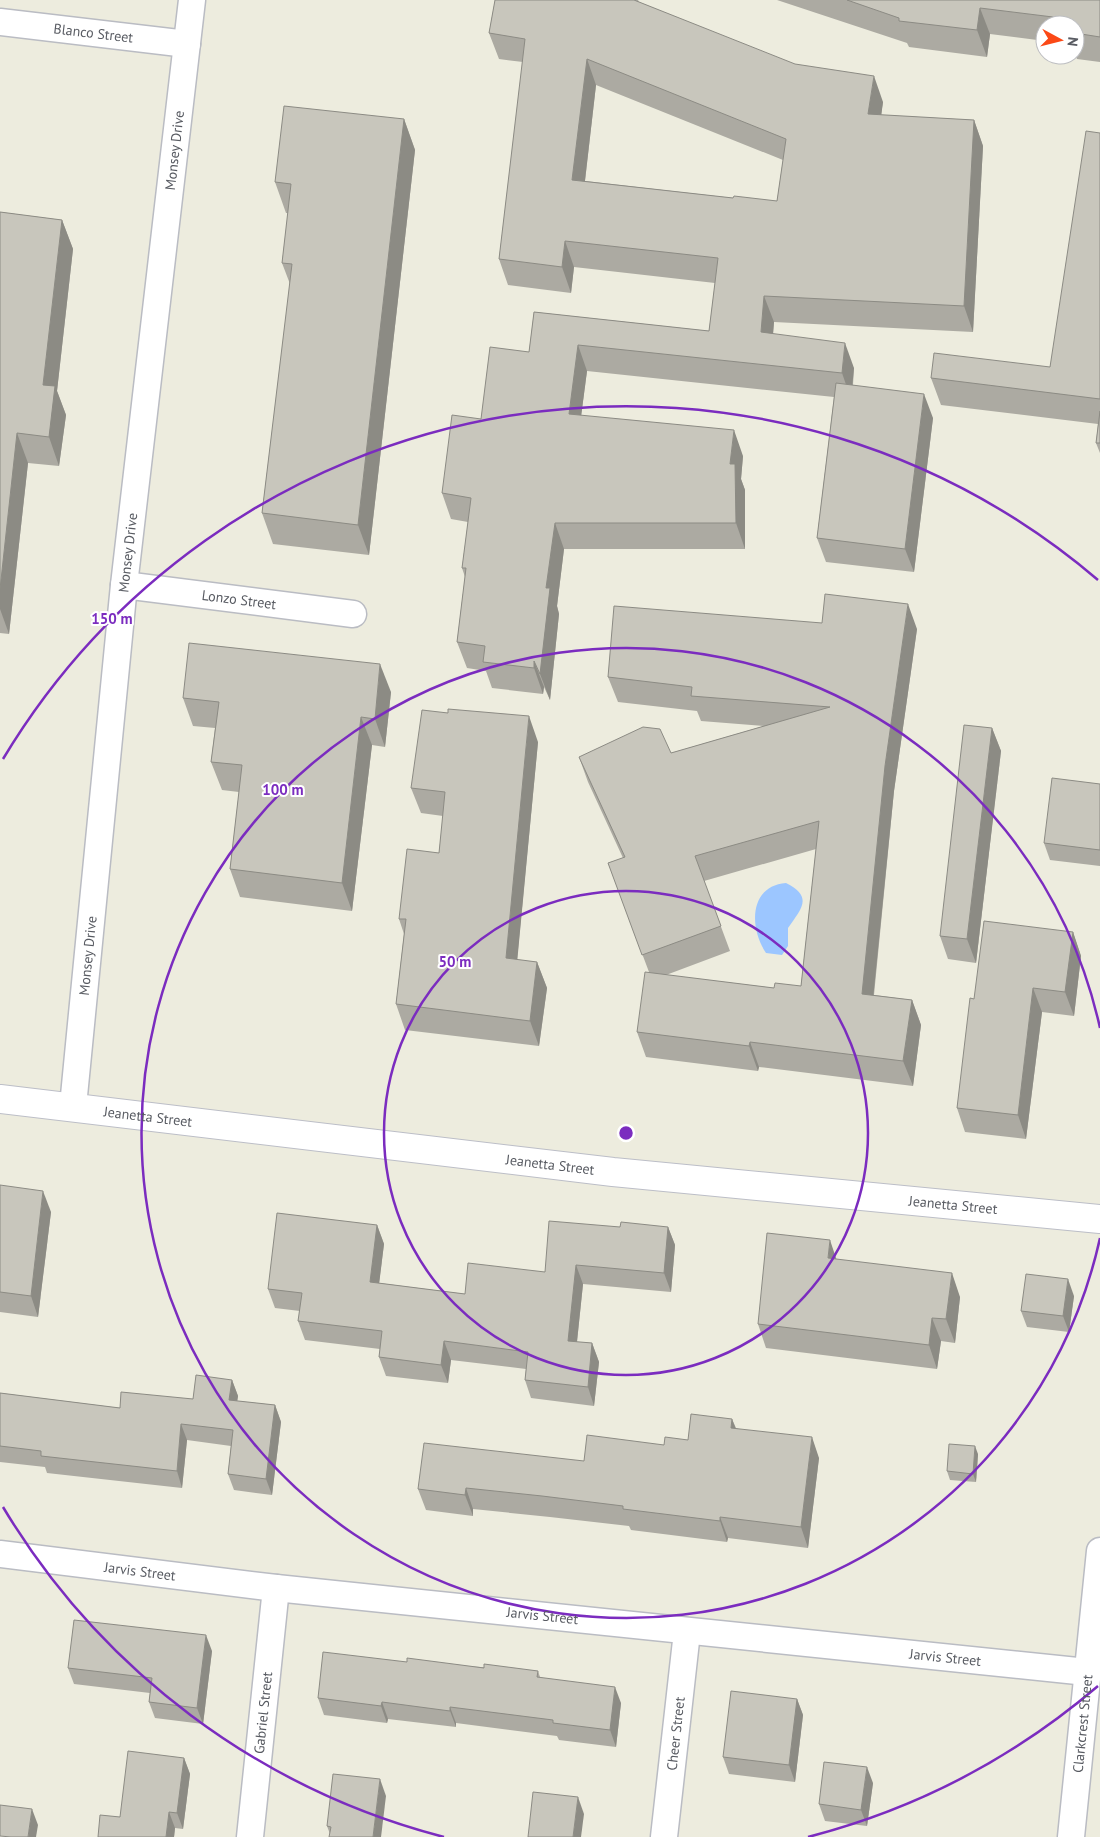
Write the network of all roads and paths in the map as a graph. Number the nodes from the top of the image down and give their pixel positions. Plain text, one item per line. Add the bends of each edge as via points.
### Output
1 (192, 0) edge
2 (0, 22) edge
3 (187, 44) junction
4 (124, 585) junction
5 (353, 614) dead end
6 (0, 1099) edge
7 (73, 1106) junction
8 (1100, 1219) edge
9 (1100, 1551) edge
10 (0, 1554) edge
11 (276, 1588) junction
12 (687, 1632) junction
13 (1087, 1672) junction
14 (250, 1837) edge
15 (664, 1837) edge
16 (1071, 1837) edge

1 - 3 street, Monsey Drive
2 - 3 street, Blanco Street
3 - 4 street, Monsey Drive
4 - 5 street, Lonzo Street
4 - 7 street, Monsey Drive
6 - 7 street, Jeanetta Street
7 - 8 street, Jeanetta Street via 613,1172
9 - 13 street, Clarkcrest Street
10 - 11 street, Jarvis Street
11 - 12 street, Jarvis Street
11 - 14 street, Gabriel Street
12 - 13 street, Jarvis Street
12 - 15 street, Cheer Street
13 - 16 street, Clarkcrest Street

